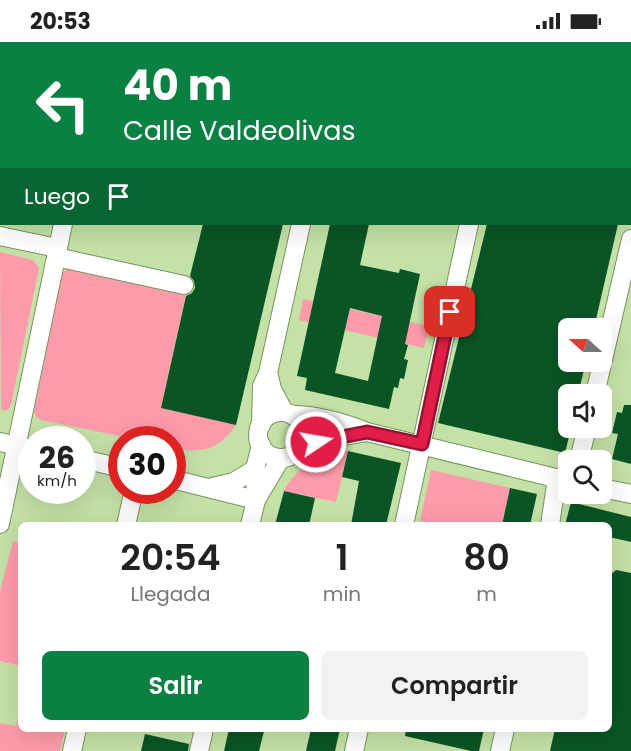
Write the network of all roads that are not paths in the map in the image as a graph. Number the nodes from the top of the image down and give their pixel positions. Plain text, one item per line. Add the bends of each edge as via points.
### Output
1 (63, 225) edge
2 (301, 225) edge
3 (469, 225) edge
4 (0, 236) edge
5 (631, 239) edge
6 (56, 253) junction
7 (184, 285) dead end
8 (268, 373) junction
9 (597, 384) edge
10 (288, 414) junction
11 (261, 425) junction
12 (367, 432) junction
13 (303, 443) junction
14 (422, 444) junction
15 (261, 445) junction
16 (16, 446) edge
17 (280, 458) junction
18 (255, 469) junction
19 (558, 478) edge
20 (186, 482) edge
21 (210, 487) junction
22 (612, 490) edge
23 (631, 494) edge
24 (558, 497) edge
25 (256, 500) junction
26 (131, 504) edge
27 (127, 522) edge
28 (251, 522) edge
29 (405, 522) edge
30 (551, 522) edge
31 (0, 524) edge
32 (76, 732) edge
33 (203, 732) edge
34 (358, 732) edge
35 (504, 732) edge
36 (72, 751) edge
37 (199, 751) edge
38 (354, 751) edge
39 (500, 751) edge

1 - 6 street
2 - 8 street
3 - 14 street
4 - 6 street
5 - 9 street
6 - 7 street
6 - 16 street
8 - 10 street
8 - 11 street via 262,386
10 - 11 street via 271,415
10 - 12 street via 311,415
10 - 13 street via 303,426
11 - 15 street
12 - 13 street
12 - 14 street
13 - 17 street via 294,454
14 - 19 street
14 - 29 street
15 - 17 street
15 - 18 street
16 - 31 street
17 - 25 street
18 - 21 street via 234,482
18 - 25 street
20 - 21 street
21 - 25 street
22 - 23 street
24 - 30 street
25 - 28 street
26 - 27 street
32 - 36 street
33 - 37 street
34 - 38 street
35 - 39 street

